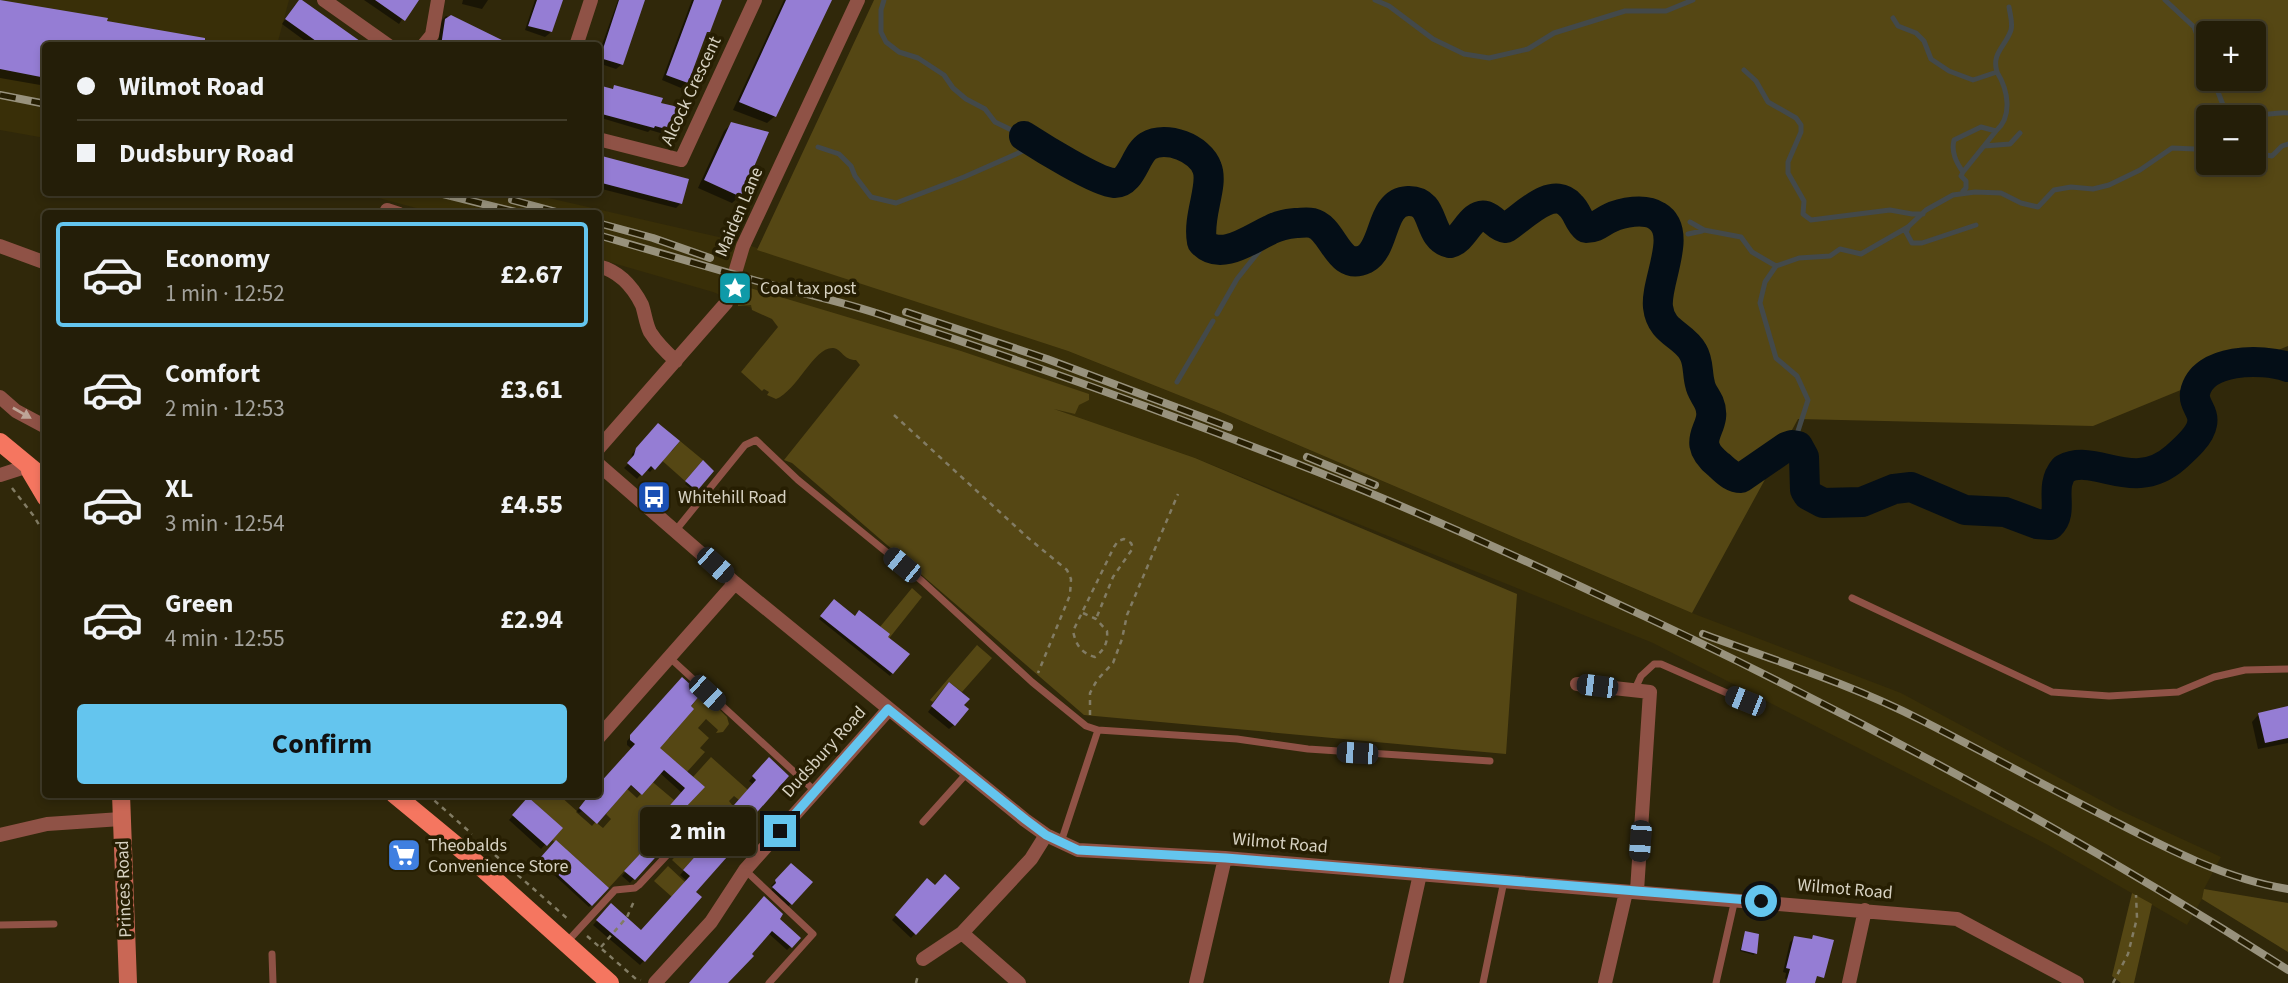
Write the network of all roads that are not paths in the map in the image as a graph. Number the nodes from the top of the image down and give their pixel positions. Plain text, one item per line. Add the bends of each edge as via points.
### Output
1 (324, 0) edge
2 (438, 0) edge
3 (591, 0) edge
4 (755, 0) edge
5 (858, 0) edge
6 (383, 42) edge
7 (426, 42) edge
8 (577, 42) edge
9 (602, 140) edge
10 (0, 246) edge
11 (42, 262) edge
12 (602, 266) edge
13 (676, 361) junction
14 (0, 397) edge
15 (42, 424) edge
16 (0, 442) edge
17 (602, 444) edge
18 (28, 466) junction
19 (602, 467) edge
20 (0, 475) edge
21 (42, 477) edge
22 (42, 491) edge
23 (676, 530) junction
24 (735, 583) junction
25 (1852, 598) dead end
26 (668, 657) junction
27 (2288, 669) edge
28 (1577, 684) dead end
29 (1635, 690) junction
30 (1745, 701) dead end
31 (888, 709) junction
32 (1098, 730) junction
33 (602, 732) edge
34 (1490, 761) dead end
35 (967, 773) junction
36 (816, 791) junction
37 (121, 798) edge
38 (399, 798) edge
39 (121, 819) junction
40 (923, 822) dead end
41 (696, 824) dead end
42 (0, 835) edge
43 (1046, 835) junction
44 (1061, 842) junction
45 (1226, 858) junction
46 (745, 870) junction
47 (1420, 874) junction
48 (1504, 881) junction
49 (1631, 891) junction
50 (1735, 899) junction
51 (1865, 910) junction
52 (54, 924) dead end
53 (0, 925) edge
54 (962, 933) junction
55 (566, 944) junction
56 (272, 954) dead end
57 (923, 959) dead end
58 (650, 981) edge
59 (128, 983) edge
60 (273, 983) edge
61 (610, 983) edge
62 (769, 983) edge
63 (1018, 983) edge
64 (1196, 983) edge
65 (1396, 983) edge
66 (1483, 983) edge
67 (1605, 983) edge
68 (1716, 983) edge
69 (1849, 983) edge
70 (2077, 983) edge

1 - 6 street
2 - 7 street via 432,35
3 - 8 street
4 - 9 street, Alcock Crescent via 681,160
5 - 13 street, Maiden Lane via 743,246 726,303
10 - 11 street
12 - 13 street via 629,284 648,329
13 - 17 street, Maiden Lane
14 -> 15 street
16 - 18 main road
18 - 20 street
18 - 21 main road
18 - 22 main road
19 - 23 street, Wilmot Road
23 - 24 street, Wilmot Road
23 - 32 lane via 745,445 755,440 1032,681 1086,726
24 - 26 street
24 - 31 street, Wilmot Road
25 - 27 lane via 2052,692 2109,696 2178,692 2245,670
26 - 33 street
26 - 36 lane
28 - 29 street
29 - 30 lane via 1648,668 1661,664
29 - 49 street via 1650,692
31 - 35 street, Wilmot Road
31 - 36 street, Dudsbury Road
32 - 34 lane
32 - 44 lane
35 - 40 lane
35 - 43 street, Wilmot Road
36 - 46 street, Dudsbury Road
37 - 39 main road, Princes Road
38 - 55 main road
39 - 42 street via 47,824
39 - 59 main road, Princes Road
41 - 55 lane via 635,888 615,890
43 - 44 street, Wilmot Road
43 - 54 street via 1031,859
44 - 45 street, Wilmot Road via 1078,850
45 - 47 street, Wilmot Road
45 - 64 street
46 - 58 street, Dudsbury Road via 711,922
46 - 62 lane via 813,934
47 - 48 street, Wilmot Road
47 - 65 street
48 - 49 street, Wilmot Road
48 - 66 lane
49 - 50 street, Wilmot Road
49 - 67 street
50 - 51 street, Wilmot Road
50 - 68 lane
51 - 69 street
51 - 70 street, Wilmot Road via 1957,919
52 - 53 lane
54 - 57 street
54 - 63 street
55 - 61 main road
56 - 60 lane

